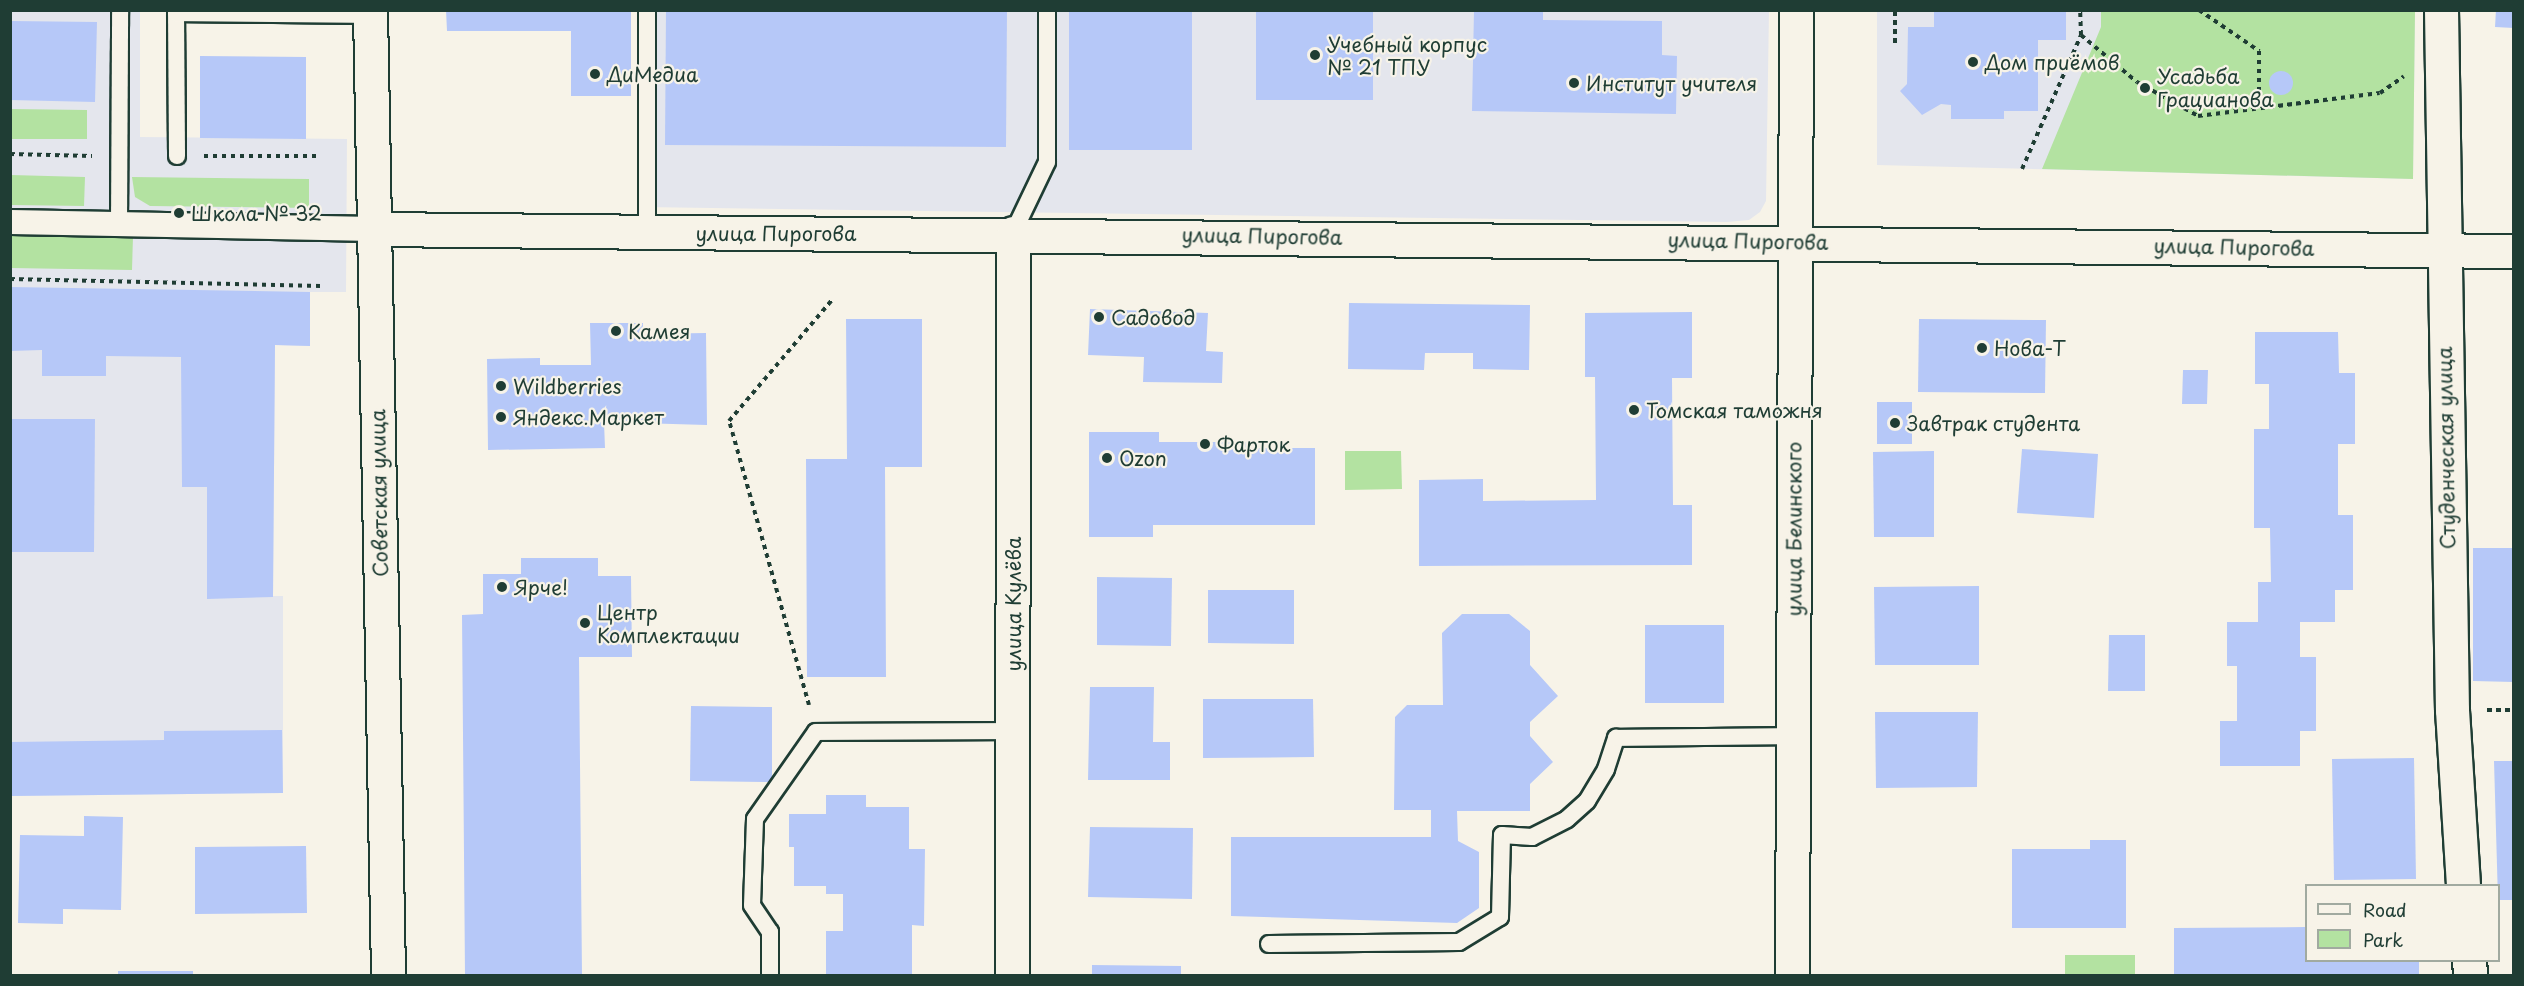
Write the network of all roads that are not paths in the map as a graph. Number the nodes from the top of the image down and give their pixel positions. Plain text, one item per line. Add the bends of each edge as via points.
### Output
1 (120, 10) edge
2 (647, 10) edge
3 (1047, 10) edge
4 (1796, 10) edge
5 (2441, 10) edge
6 (176, 12) edge
7 (370, 13) edge
8 (177, 156) road end
9 (10, 222) edge
10 (119, 224) junction
11 (375, 229) junction
12 (647, 232) junction
13 (1013, 233) junction
14 (1795, 241) junction
15 (2442, 250) junction
16 (2514, 251) edge
17 (1012, 731) junction
18 (1793, 736) junction
19 (2463, 884) edge
20 (1269, 944) dead end
21 (388, 975) edge
22 (770, 975) edge
23 (1012, 975) edge
24 (1792, 975) edge

1 - 10 lane
2 - 12 lane
3 - 13 lane via 1047,162
4 - 14 street, улица Белинского
5 - 15 street, Студенческая улица
6 - 7 lane
6 - 8 lane
7 - 11 street, Советская улица
9 - 10 street, улица Пирогова
10 - 11 street, улица Пирогова
11 - 12 street, улица Пирогова
11 - 21 street, Советская улица
12 - 13 street, улица Пирогова
13 - 14 street, улица Пирогова
13 - 17 street, улица Кулёва
14 - 15 street, улица Пирогова
14 - 18 street, улица Белинского
15 - 16 street, улица Пирогова
15 - 19 street, Студенческая улица via 2452,718
17 - 22 lane via 816,732 755,819 752,905 770,932
17 - 23 street, улица Кулёва
18 - 20 lane via 1616,738 1606,769 1587,801 1567,819 1532,837 1502,835 1500,917 1459,942
18 - 24 street, улица Белинского

